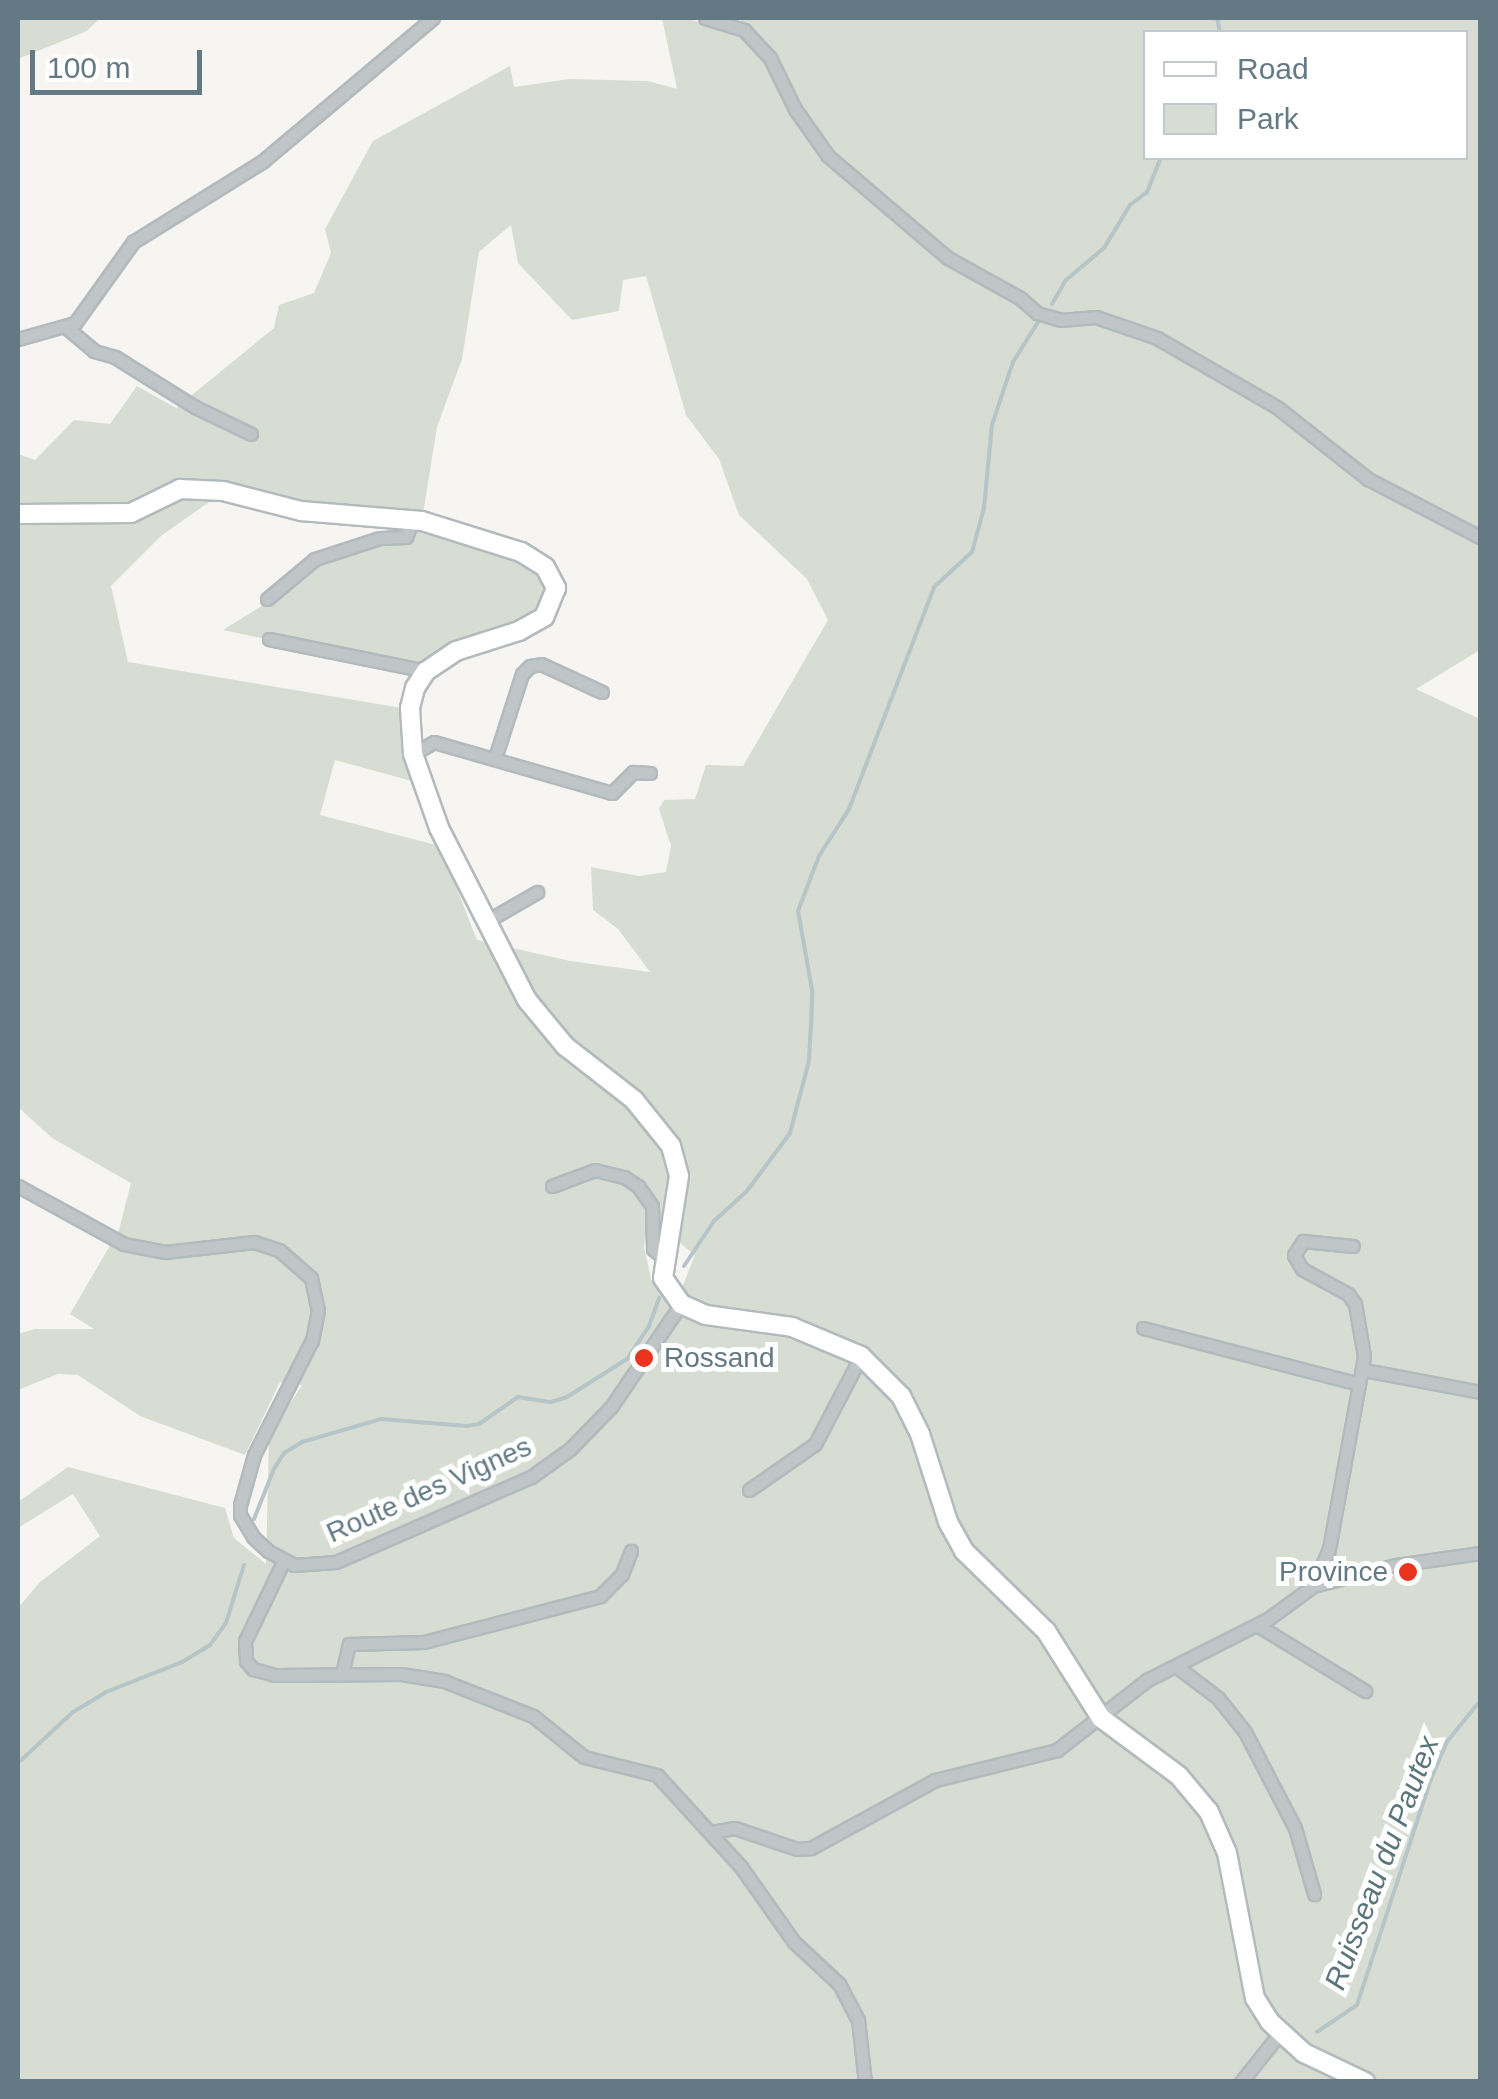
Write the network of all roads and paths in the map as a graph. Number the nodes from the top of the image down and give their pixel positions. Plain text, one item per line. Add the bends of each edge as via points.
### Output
1 (433, 18) edge
2 (705, 18) edge
3 (66, 328) junction
4 (18, 339) edge
5 (252, 434) dead end
6 (18, 514) edge
7 (413, 519) junction
8 (1480, 536) edge
9 (267, 599) dead end
10 (269, 639) dead end
11 (426, 671) junction
12 (602, 692) dead end
13 (413, 754) junction
14 (495, 758) junction
15 (650, 773) dead end
16 (537, 892) dead end
17 (487, 921) junction
18 (18, 1186) edge
19 (552, 1186) dead end
20 (1353, 1246) dead end
21 (664, 1258) junction
22 (681, 1304) junction
23 (1143, 1328) dead end
24 (861, 1356) junction
25 (1364, 1370) junction
26 (1359, 1384) junction
27 (1480, 1392) edge
28 (749, 1490) dead end
29 (632, 1551) dead end
30 (1480, 1553) edge
31 (284, 1560) junction
32 (1314, 1586) junction
33 (1257, 1625) junction
34 (1176, 1666) junction
35 (342, 1674) junction
36 (1366, 1691) dead end
37 (1101, 1718) junction
38 (712, 1832) junction
39 (1314, 1894) dead end
40 (1279, 2034) junction
41 (865, 2082) edge
42 (1240, 2082) edge
43 (1365, 2082) edge

1 - 3 street via 263,161 132,242 94,301
2 - 8 street via 744,30 770,58 828,156 948,258 1037,313 1060,320 1096,316 1157,338 1278,408 1368,480
3 - 4 street
3 - 5 street via 94,351
6 - 7 street via 131,513 180,489 223,490 301,511
7 - 9 street via 406,536 380,538 305,564
7 - 11 street via 532,557 556,588 551,608 533,626 456,651
10 - 11 street
11 - 13 street via 410,708
12 - 14 street via 540,664 530,666
13 - 14 street via 434,742
13 - 17 street via 440,828
14 - 15 street via 612,793 633,772
16 - 17 street
17 - 21 street via 542,1020 634,1100 671,1146 679,1176
18 - 31 street via 124,1244 165,1252 254,1242 279,1250 311,1278 317,1323 254,1455 240,1505 253,1536
19 - 21 street via 594,1170 624,1176 652,1206 652,1249
20 - 25 street via 1304,1241 1294,1254 1302,1270 1355,1304
21 - 22 street via 663,1278
22 - 24 street via 792,1327
22 - 31 street, Route des Vignes via 612,1406 531,1478 336,1562 318,1567
23 - 26 street
24 - 28 street via 814,1444
24 - 37 street via 901,1396 964,1551 1046,1631
25 - 26 street
25 - 27 street
26 - 32 street via 1328,1548
29 - 35 street via 600,1596 424,1642 349,1644
30 - 32 street
31 - 35 street via 245,1641 246,1661 275,1675
32 - 33 street
33 - 34 street
33 - 36 street
34 - 37 street via 1147,1680
34 - 39 street via 1218,1698 1245,1732 1295,1828
35 - 38 street via 424,1677 510,1706 533,1716 584,1758 658,1774
37 - 38 street via 1057,1750 936,1780 810,1848 735,1828
37 - 40 street via 1179,1776 1209,1812 1227,1853 1255,1998
38 - 41 street via 794,1942 849,2001 858,2020
40 - 42 street
40 - 43 street

